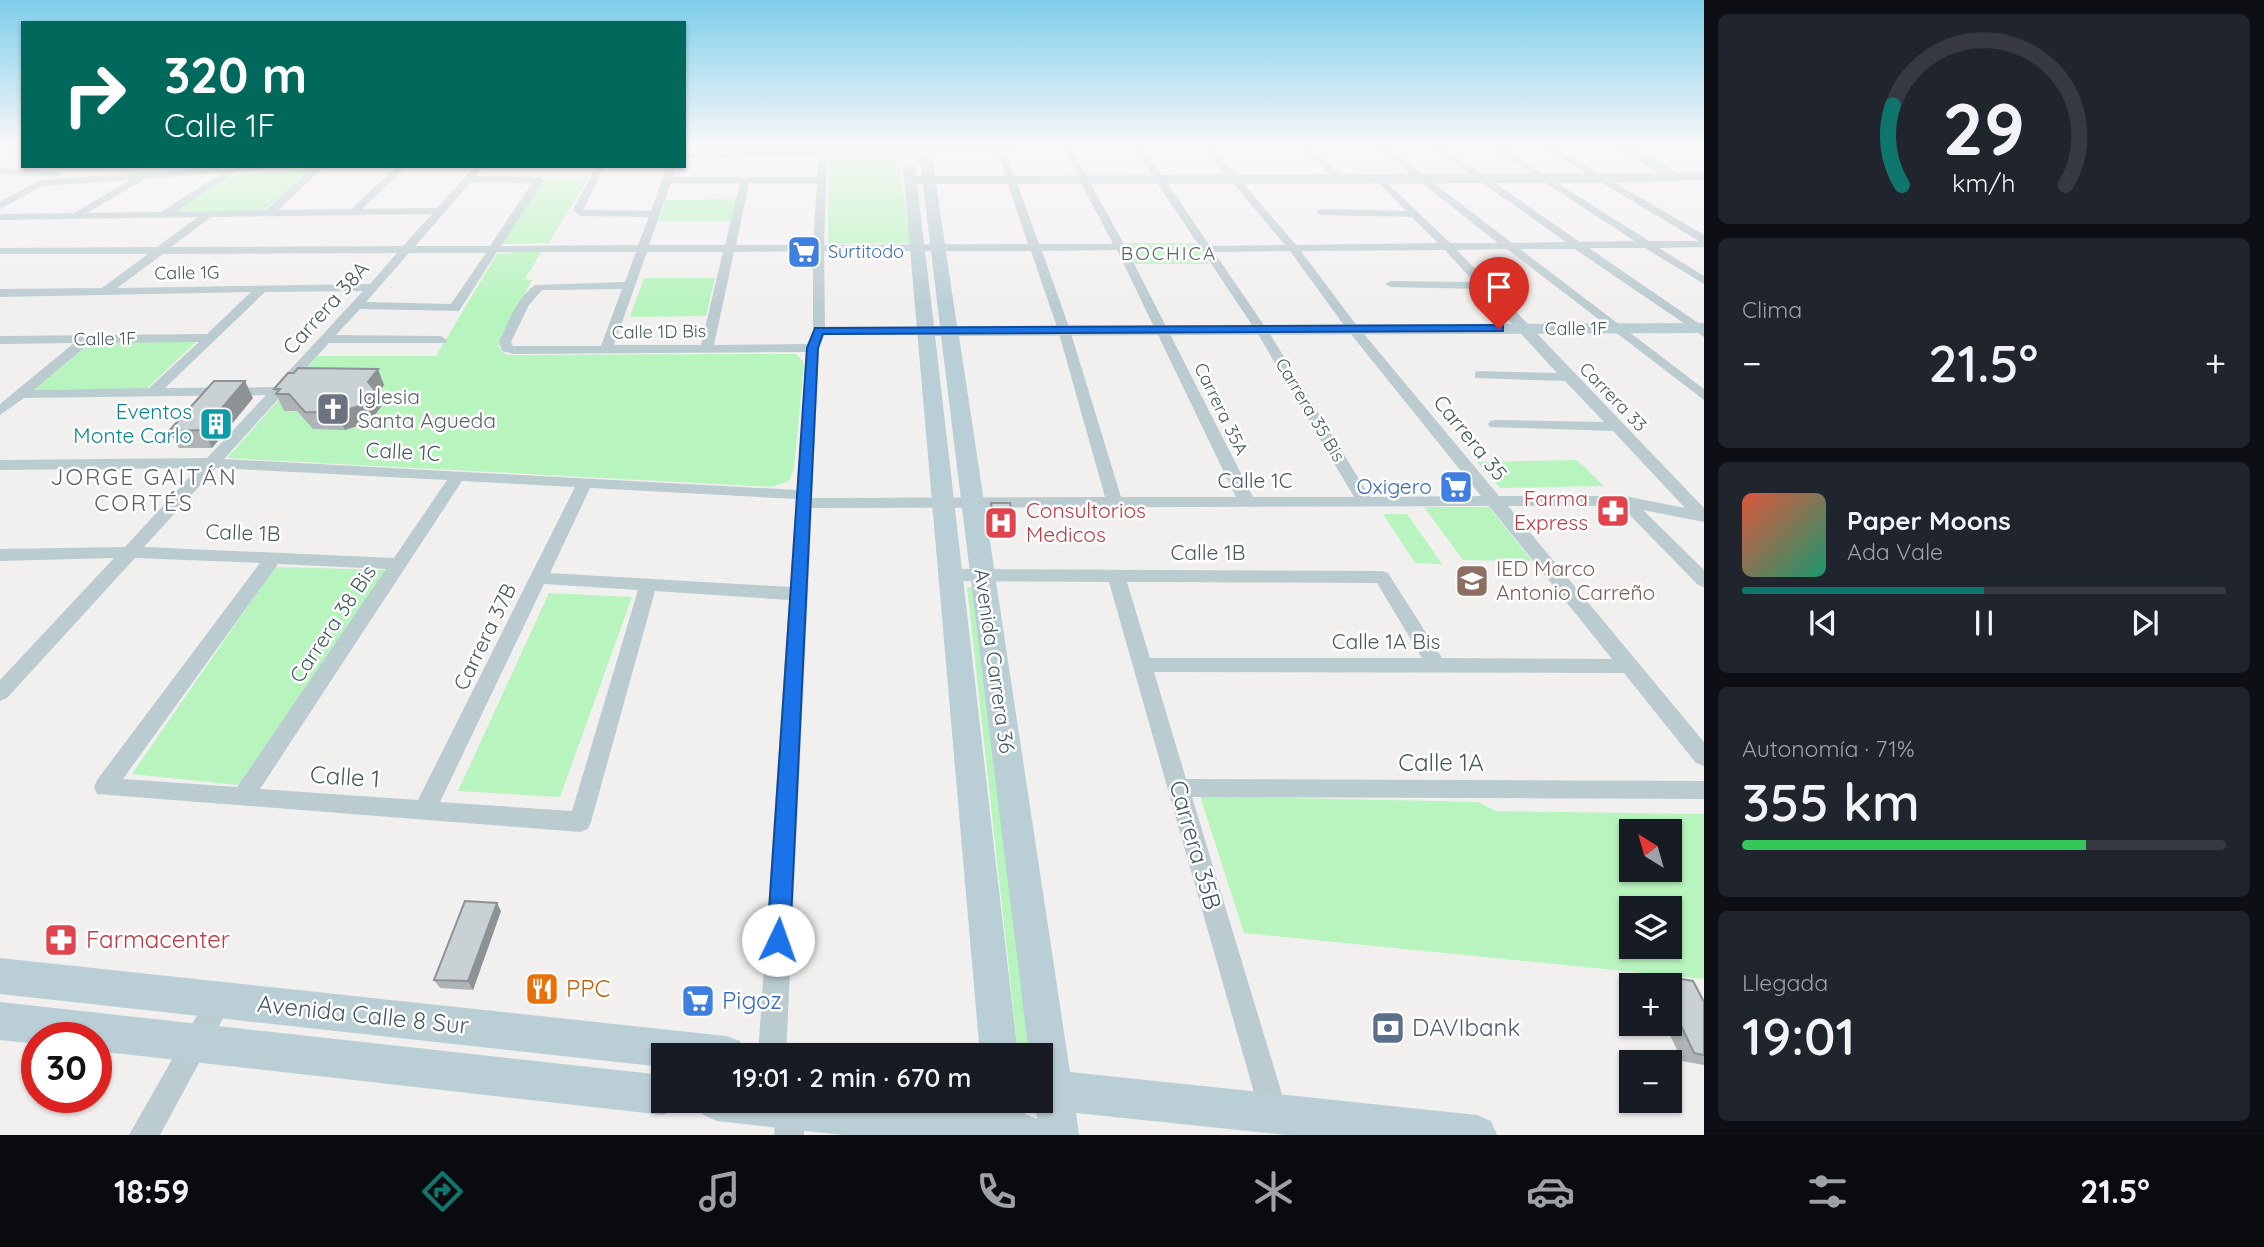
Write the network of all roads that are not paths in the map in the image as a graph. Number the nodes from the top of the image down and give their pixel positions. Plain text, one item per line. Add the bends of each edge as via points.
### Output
1 (105, 198) edge
2 (188, 198) edge
3 (286, 198) edge
4 (368, 198) edge
5 (452, 198) edge
6 (527, 198) edge
7 (584, 198) edge
8 (662, 198) edge
9 (742, 198) edge
10 (821, 198) edge
11 (915, 198) edge
12 (927, 198) edge
13 (1017, 198) edge
14 (1095, 198) edge
15 (1173, 198) edge
16 (1250, 198) edge
17 (1399, 198) edge
18 (1445, 198) edge
19 (1509, 198) edge
20 (1572, 198) edge
21 (1633, 198) edge
22 (355, 210) junction
23 (440, 211) junction
24 (270, 212) junction
25 (1321, 212) dead end
26 (163, 214) junction
27 (209, 214) junction
28 (657, 214) junction
29 (1415, 214) junction
30 (75, 215) junction
31 (0, 216) edge
32 (1704, 242) edge
33 (1647, 245) junction
34 (1578, 246) junction
35 (1033, 247) junction
36 (1120, 247) junction
37 (1508, 247) junction
38 (731, 248) junction
39 (818, 248) junction
40 (927, 248) junction
41 (1294, 248) junction
42 (1449, 248) junction
43 (492, 249) junction
44 (644, 249) junction
45 (1208, 249) junction
46 (407, 250) junction
47 (0, 251) edge
48 (159, 251) junction
49 (1704, 281) edge
50 (1391, 284) dead end
51 (630, 285) junction
52 (1482, 286) junction
53 (374, 287) junction
54 (262, 289) junction
55 (104, 292) junction
56 (0, 293) edge
57 (357, 305) junction
58 (1354, 329) junction
59 (1523, 329) junction
60 (1616, 329) junction
61 (1064, 330) junction
62 (1162, 330) junction
63 (1261, 330) junction
64 (1702, 330) edge
65 (937, 331) junction
66 (210, 338) junction
67 (87, 339) junction
68 (326, 339) junction
69 (816, 339) junction
70 (0, 340) edge
71 (441, 340) dead end
72 (708, 348) junction
73 (606, 350) junction
74 (1480, 375) dead end
75 (1569, 377) junction
76 (279, 391) junction
77 (152, 393) junction
78 (20, 394) junction
79 (1704, 396) edge
80 (0, 411) edge
81 (1495, 424) dead end
82 (1618, 427) junction
83 (211, 463) junction
84 (0, 465) edge
85 (458, 476) junction
86 (585, 483) junction
87 (1683, 494) junction
88 (1704, 494) edge
89 (804, 499) junction
90 (1625, 501) junction
91 (1247, 502) junction
92 (1365, 502) junction
93 (1495, 502) junction
94 (943, 503) junction
95 (972, 503) junction
96 (1115, 503) junction
97 (1704, 517) edge
98 (132, 552) junction
99 (0, 555) edge
100 (274, 557) junction
101 (400, 564) junction
102 (966, 575) junction
103 (1116, 576) junction
104 (539, 578) junction
105 (1704, 581) edge
106 (648, 585) junction
107 (798, 594) junction
108 (1142, 665) junction
109 (1436, 665) junction
110 (1630, 666) junction
111 (0, 693) edge
112 (1704, 757) edge
113 (1178, 788) junction
114 (1704, 790) edge
115 (243, 796) junction
116 (425, 810) junction
117 (0, 976) edge
118 (220, 1000) junction
119 (0, 1021) edge
120 (197, 1043) junction
121 (773, 1043) edge
122 (998, 1043) edge
123 (1040, 1043) edge
124 (651, 1047) edge
125 (1053, 1091) edge
126 (651, 1094) edge
127 (1053, 1112) edge
128 (759, 1113) edge
129 (1273, 1114) junction
130 (790, 1122) edge
131 (1012, 1123) edge
132 (144, 1135) edge
133 (1059, 1135) edge
134 (1477, 1135) edge

1 - 30 street
2 - 26 street
3 - 24 street
4 - 22 street
5 - 23 street, Carrera 38A
6 - 43 street
7 - 28 street via 580,213
8 - 28 street
9 - 38 street
10 - 39 street
11 - 40 main road, Avenida Carrera 36
12 - 40 main road, Avenida Carrera 36
13 - 35 street
14 - 36 street, Carrera 35A
15 - 45 street, Carrera 35 Bis
16 - 41 street, Carrera 35
17 - 29 street, Carrera 33
18 - 37 street
19 - 34 street
20 - 33 street
21 - 32 street
22 - 23 street
22 - 24 street
23 - 46 street, Carrera 38A
24 - 27 street
25 - 29 street
26 - 27 street
26 - 30 street
27 - 48 street
28 - 44 street
29 - 42 street, Carrera 33
30 - 31 street
32 - 33 street
33 - 34 street
33 - 49 street
34 - 37 street
34 - 64 street
35 - 36 street
35 - 40 street
35 - 61 street
36 - 62 street, Carrera 35A
37 - 42 street
37 - 60 street
38 - 39 street
38 - 44 street
38 - 72 street
39 - 40 street
39 - 69 street
40 - 65 main road, Avenida Carrera 36
41 - 42 street
41 - 45 street
41 - 58 street, Carrera 35
42 - 52 street, Carrera 33
43 - 44 street
43 - 46 street
43 - 57 street via 454,308
44 - 51 street
45 - 63 street, Carrera 35 Bis
46 - 48 street
46 - 53 street, Carrera 38A
47 - 48 street
48 - 55 street
50 - 52 street
51 - 73 street
51 - 73 street, Calle 1D Bis via 539,287 520,309 505,342 514,350
52 - 59 street, Carrera 33
53 - 54 street, Calle 1G
53 - 57 street, Carrera 38A
54 - 55 street, Calle 1G
54 - 66 street
55 - 56 street, Calle 1G
57 - 68 street, Carrera 38A
58 - 59 main road, Calle 1F
58 - 63 main road, Calle 1F
58 - 93 street, Carrera 35
59 - 60 main road, Calle 1F
59 - 75 street, Carrera 33
60 - 64 main road, Calle 1F
60 - 79 street
61 - 62 main road, Calle 1F
61 - 65 main road, Calle 1F
61 - 96 street
62 - 63 main road, Calle 1F
62 - 91 street, Carrera 35A
63 - 92 street, Carrera 35 Bis
65 - 69 street, Calle 1F
65 - 94 main road, Avenida Carrera 36
65 - 95 main road, Avenida Carrera 36
66 - 67 street, Calle 1F
66 - 77 street
67 - 70 street, Calle 1F
67 - 78 street
68 - 71 street
68 - 76 street, Carrera 38A
69 - 72 street, Calle 1D Bis
69 - 89 street
72 - 73 street, Calle 1D Bis
74 - 75 street
75 - 82 street, Carrera 33
76 - 77 street
76 - 83 street, Carrera 38A
77 - 78 street
78 - 80 street
81 - 82 street
82 - 87 street, Carrera 33
83 - 84 street, Calle 1C
83 - 85 street, Calle 1C
83 - 98 street, Carrera 38A
85 - 86 street, Calle 1C
85 - 101 street, Carrera 38 Bis
86 - 89 street, Calle 1C
86 - 104 street, Carrera 37B
87 - 88 street
87 - 97 street, Carrera 33
89 - 94 street, Calle 1C
89 - 107 street
90 - 93 street, Calle 1C
90 - 97 street, Calle 1C
90 - 105 street
91 - 92 street, Calle 1C
91 - 96 street, Calle 1C
92 - 93 street, Calle 1C
93 - 110 street, Carrera 35
94 - 95 street, Calle 1C
94 - 102 main road, Avenida Carrera 36
95 - 96 street, Calle 1C
95 - 102 main road, Avenida Carrera 36
98 - 99 street, Calle 1B
98 - 100 street, Calle 1B
98 - 111 street, Carrera 38A
100 - 101 street, Calle 1B
100 - 115 street, Calle 1 via 105,787
101 - 115 street, Carrera 38 Bis
102 - 103 street, Calle 1B
102 - 122 main road, Avenida Carrera 36
102 - 123 main road, Avenida Carrera 36
103 - 108 street, Carrera 35B
103 - 109 street, Calle 1B via 1382,577
104 - 106 street
104 - 116 street, Carrera 37B
106 - 107 street
106 - 116 street, Calle 1 via 580,822
107 - 121 street
108 - 109 street, Calle 1A Bis
108 - 113 street, Carrera 35B
109 - 110 street, Calle 1A Bis
110 - 112 street, Carrera 35
113 - 114 street, Calle 1A
113 - 129 street, Carrera 35B
115 - 116 street, Calle 1
117 - 118 main road, Avenida Calle 8 Sur
118 - 120 street
118 - 124 main road, Avenida Calle 8 Sur
119 - 120 main road, Avenida Calle 8 Sur
120 - 126 main road, Avenida Calle 8 Sur
120 - 132 street
125 - 129 main road
127 - 133 main road, Avenida Carrera 36
128 - 130 main road
129 - 134 main road
130 - 131 main road

